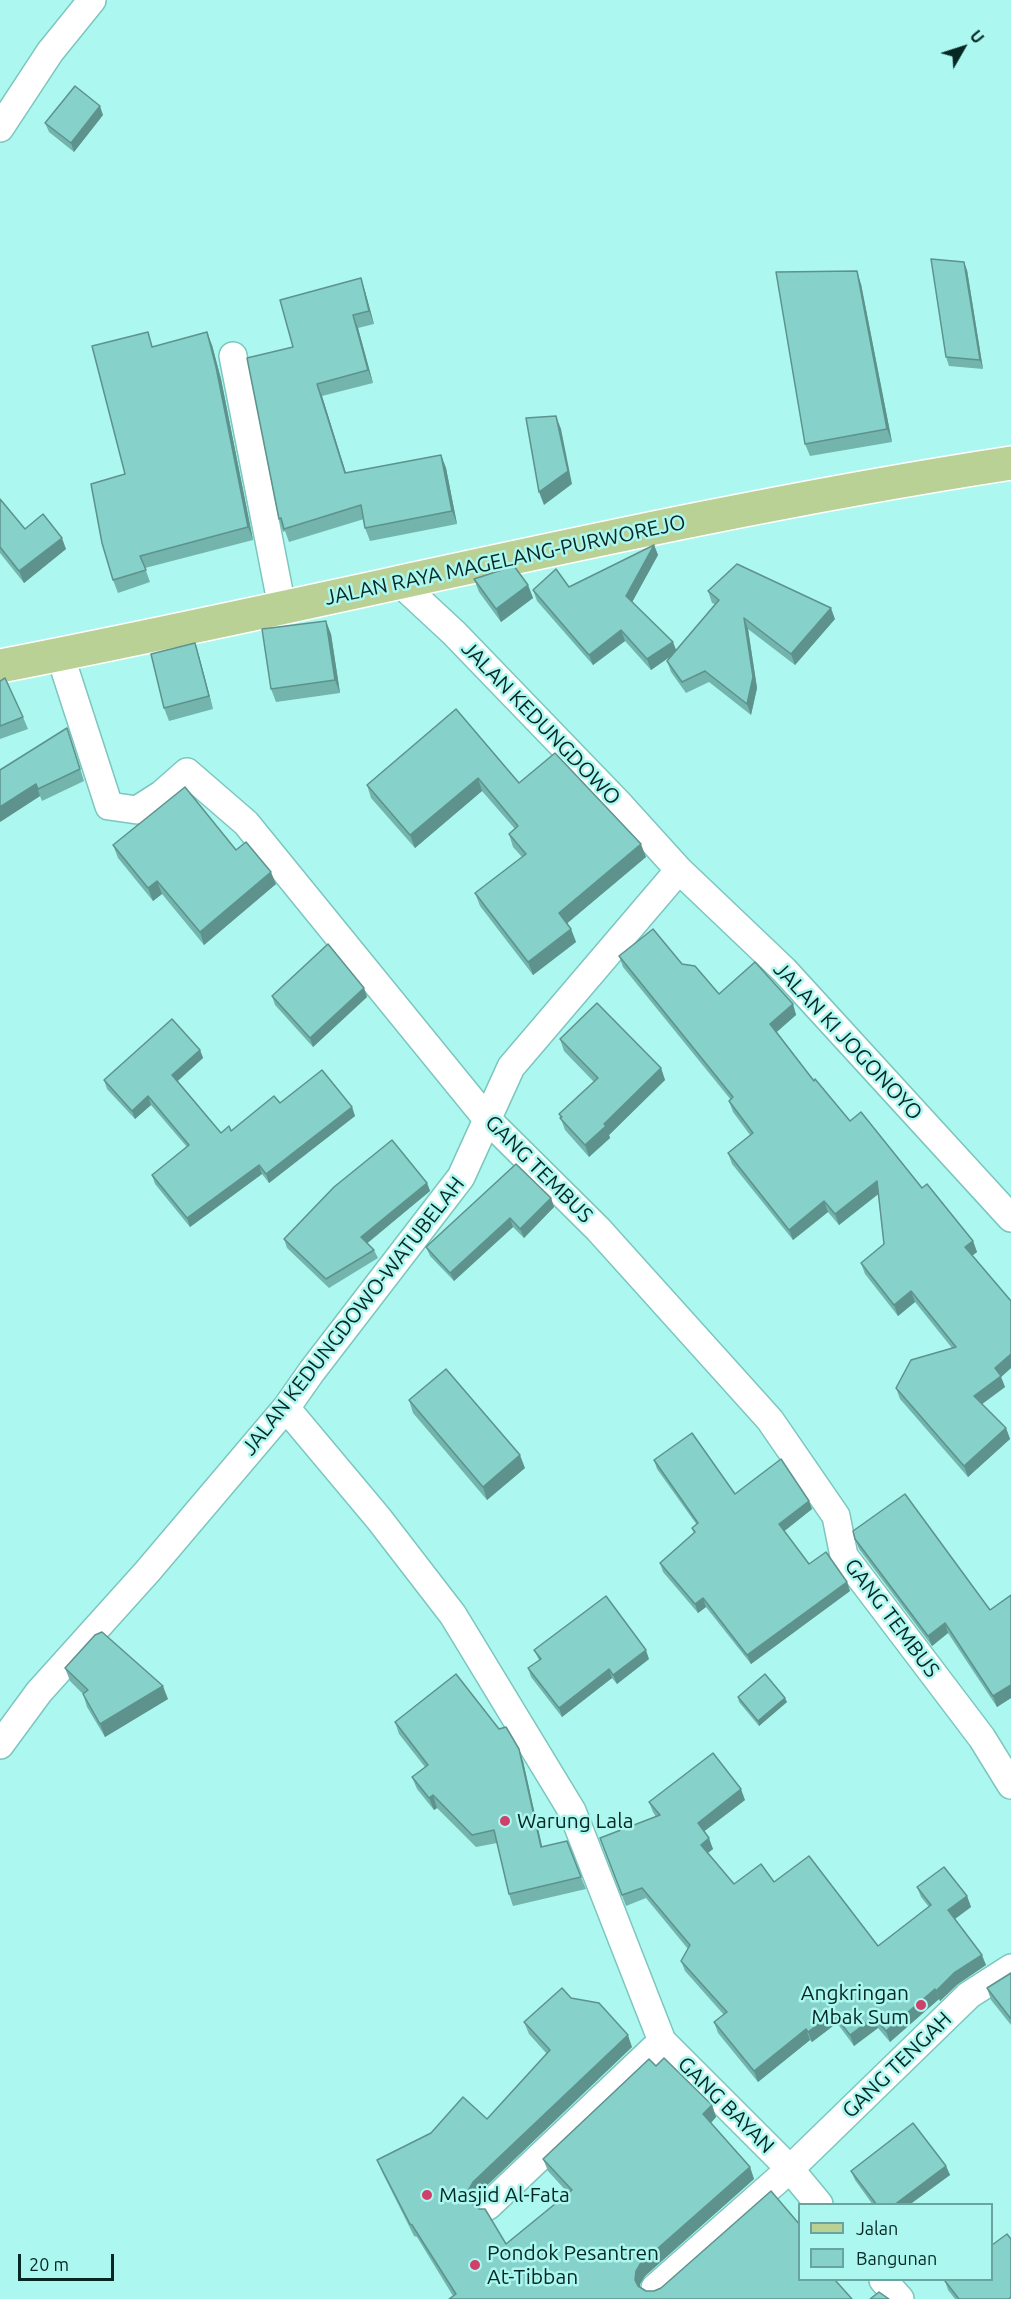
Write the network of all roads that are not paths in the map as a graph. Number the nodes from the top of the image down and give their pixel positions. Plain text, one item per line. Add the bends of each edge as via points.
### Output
1 (92, 0) edge
2 (0, 128) edge
3 (233, 356) dead end
4 (1011, 463) edge
5 (398, 581) junction
6 (282, 607) junction
7 (60, 655) junction
8 (0, 666) edge
9 (679, 870) junction
10 (487, 1119) junction
11 (1011, 1218) edge
12 (286, 1408) junction
13 (0, 1745) edge
14 (1011, 1785) edge
15 (1011, 1968) edge
16 (662, 2041) junction
17 (790, 2169) junction
18 (817, 2203) edge
19 (488, 2206) dead end
20 (884, 2281) edge
21 (655, 2288) edge
22 (900, 2299) edge

1 - 2 street via 50,52
3 - 6 street
4 - 5 main road, JALAN RAYA MAGELANG-PURWOREJO via 760,506
5 - 6 main road, JALAN RAYA MAGELANG-PURWOREJO
5 - 9 street, JALAN KEDUNGDOWO via 454,633
6 - 7 main road, JALAN RAYA MAGELANG-PURWOREJO
7 - 8 main road, JALAN RAYA MAGELANG-PURWOREJO
7 - 10 street, GANG TEMBUS via 109,806 136,810 187,772 246,823
9 - 10 street, JALAN KEDUNGDOWO-WATUBELAH via 511,1067
9 - 11 street, JALAN KI JOGONOYO via 783,970
10 - 12 street, JALAN KEDUNGDOWO-WATUBELAH via 461,1177
10 - 14 street, GANG TEMBUS via 598,1229 770,1420 836,1516 844,1556 982,1738
12 - 13 street, JALAN KEDUNGDOWO-WATUBELAH via 39,1692
12 - 16 street via 453,1615 572,1810
15 - 17 street, GANG TENGAH via 969,1995
16 - 17 street, GANG BAYAN
16 - 19 street
17 - 18 street, GANG BAYAN
17 - 21 street, GANG TENGAH
20 - 22 street

